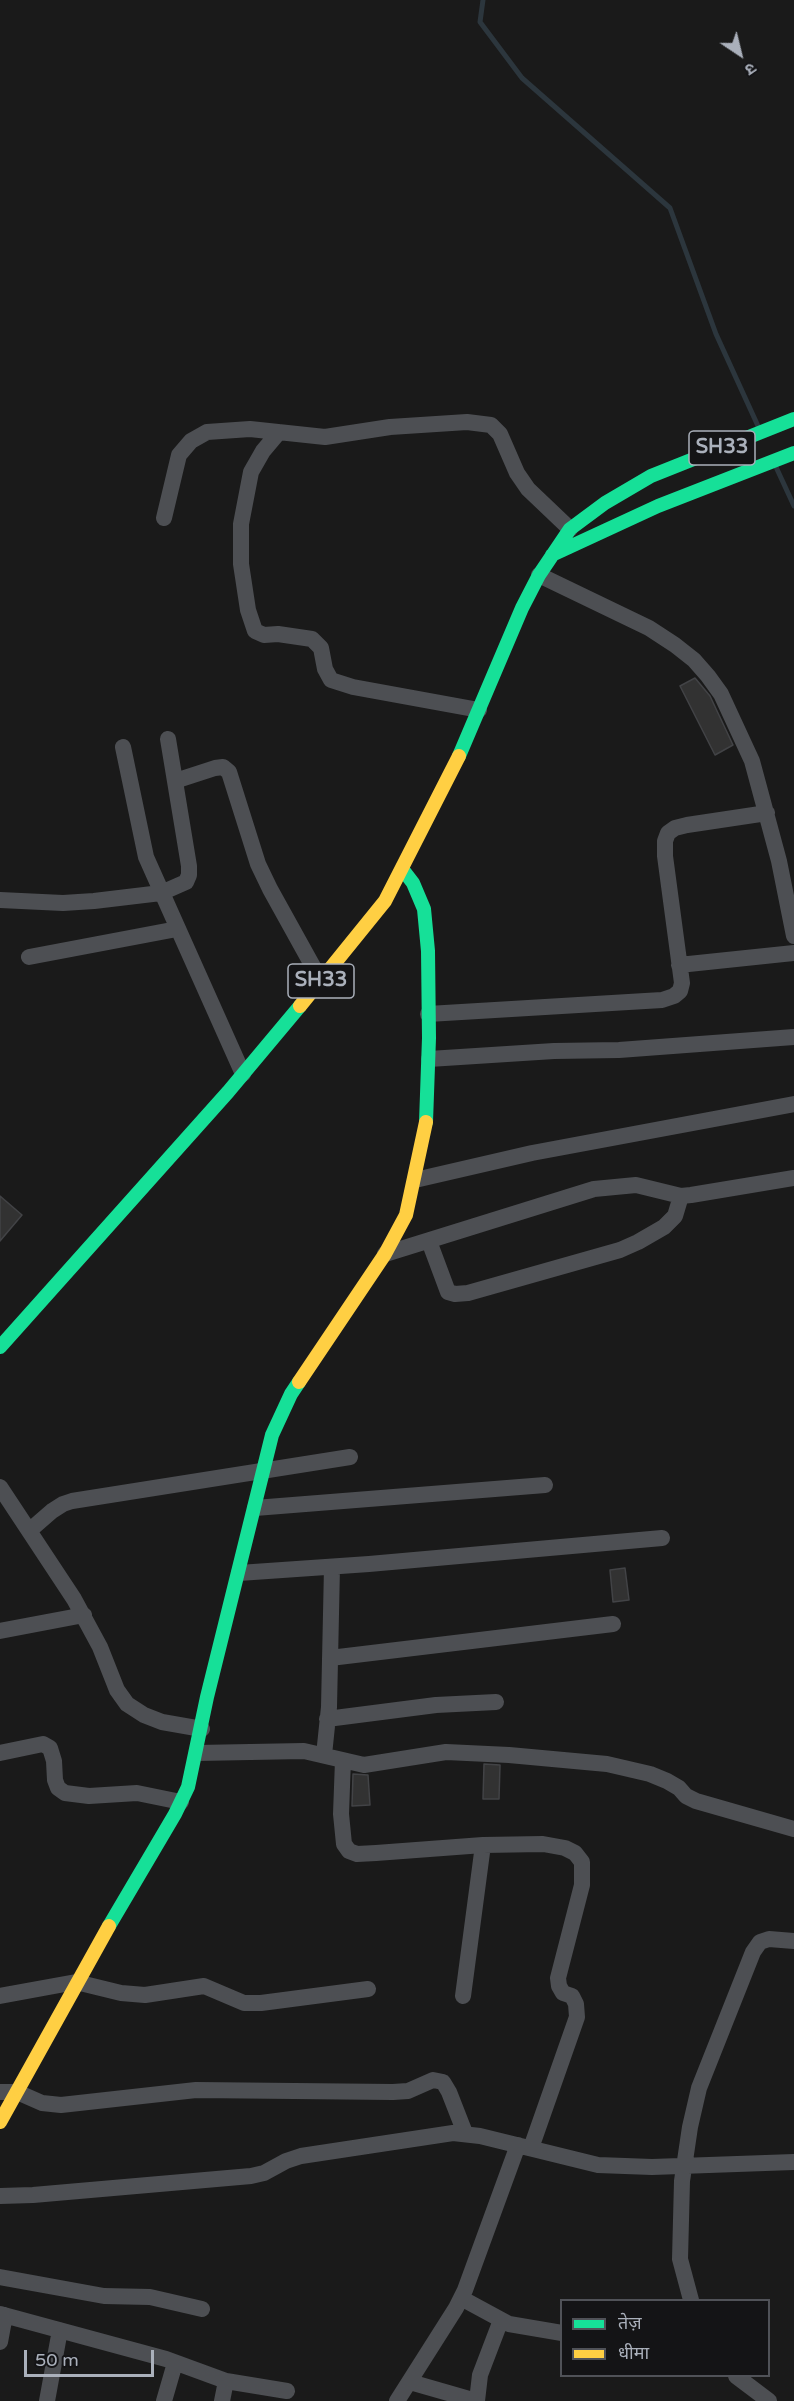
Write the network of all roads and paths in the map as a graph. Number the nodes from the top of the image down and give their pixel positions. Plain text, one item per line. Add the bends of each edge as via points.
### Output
1 (794, 419) edge
2 (279, 432) junction
3 (794, 453) edge
4 (164, 518) dead end
5 (570, 529) junction
6 (552, 555) junction
7 (539, 575) junction
8 (479, 710) junction
9 (168, 739) dead end
10 (123, 747) dead end
11 (175, 781) junction
12 (767, 813) junction
13 (403, 870) junction
14 (161, 893) junction
15 (0, 900) edge
16 (177, 929) junction
17 (794, 936) edge
18 (794, 953) edge
19 (29, 957) dead end
20 (680, 965) junction
21 (321, 981) junction
22 (428, 1014) junction
23 (794, 1037) edge
24 (429, 1059) junction
25 (243, 1074) junction
26 (794, 1104) edge
27 (794, 1178) edge
28 (415, 1180) junction
29 (681, 1196) junction
30 (429, 1241) junction
31 (385, 1254) junction
32 (0, 1347) edge
33 (350, 1457) dead end
34 (263, 1471) junction
35 (544, 1485) dead end
36 (0, 1487) edge
37 (255, 1508) junction
38 (29, 1531) junction
39 (662, 1538) dead end
40 (332, 1567) junction
41 (239, 1574) junction
42 (84, 1615) junction
43 (613, 1624) dead end
44 (0, 1631) edge
45 (330, 1658) junction
46 (496, 1702) dead end
47 (327, 1719) junction
48 (202, 1729) junction
49 (0, 1753) edge
50 (197, 1753) junction
51 (324, 1755) junction
52 (343, 1760) junction
53 (181, 1802) junction
54 (794, 1829) edge
55 (483, 1845) junction
56 (794, 1941) edge
57 (76, 1983) junction
58 (368, 1989) dead end
59 (0, 1996) edge
60 (463, 1996) dead end
61 (8, 2092) edge
62 (0, 2122) edge
63 (465, 2133) junction
64 (524, 2147) junction
65 (794, 2162) edge
66 (685, 2166) junction
67 (0, 2196) edge
68 (0, 2277) edge
69 (461, 2298) junction
70 (690, 2299) edge
71 (202, 2309) dead end
72 (3, 2315) edge
73 (501, 2320) junction
74 (60, 2330) junction
75 (560, 2333) edge
76 (0, 2342) edge
77 (175, 2363) junction
78 (737, 2377) edge
79 (226, 2381) junction
80 (410, 2382) junction
81 (287, 2391) dead end
82 (430, 2395) edge
83 (468, 2400) edge
84 (47, 2401) edge
85 (164, 2401) edge
86 (222, 2401) edge
87 (397, 2401) edge
88 (769, 2401) edge

1 - 5 main road, SH33 via 651,476
2 - 4 street via 230,429 207,432 191,441 179,455
2 - 5 street via 325,437 406,426 466,422 491,425 500,434 528,489
2 - 8 street via 251,472 240,524 241,564 255,631 312,639 321,648 331,680
3 - 6 main road, SH33 via 658,506
5 - 6 main road, SH33
6 - 7 main road, SH33
7 - 8 main road, SH33
7 - 12 street via 649,628 694,660 721,694 741,734
8 - 13 main road, SH33
9 - 11 street
10 - 14 street via 146,857
11 - 14 street via 189,875 186,882
11 - 21 street via 215,768 223,767 229,772 258,864
12 - 17 street
12 - 20 street via 687,825 668,833 665,856
13 - 21 main road, SH33 via 380,908
13 - 22 main road via 424,909
14 - 15 street via 79,902
14 - 16 street
16 - 19 street
16 - 25 street
18 - 20 street
20 - 22 street via 680,991 662,1000
21 - 25 main road, SH33
22 - 24 main road
23 - 24 street
24 - 28 main road via 427,1115
25 - 32 main road, SH33
26 - 28 street via 532,1153
27 - 29 street
28 - 31 main road via 406,1215
29 - 30 street via 636,1185 594,1189
29 - 30 street via 675,1216 638,1242 468,1293 448,1292
30 - 31 street
31 - 34 main road via 291,1394 272,1435
33 - 34 street
34 - 37 main road
34 - 38 street via 72,1501
35 - 37 street
36 - 38 street
37 - 41 main road
38 - 42 street
39 - 40 street
40 - 41 street
40 - 45 street
41 - 48 main road
42 - 44 street
42 - 48 street via 127,1704 162,1722
43 - 45 street
45 - 47 street
46 - 47 street via 436,1704
47 - 51 street
48 - 50 main road
49 - 53 street via 43,1744 50,1748 55,1780 64,1793 137,1793
50 - 51 street via 286,1750
50 - 53 main road
51 - 52 street
52 - 54 street via 364,1765 446,1752 607,1764 667,1781 696,1801
52 - 55 street via 341,1814 349,1851 357,1854
53 - 57 main road
55 - 60 street
55 - 64 street via 523,1843 566,1848 582,1862 582,1885 558,1978 563,1993 572,1996 576,2004 576,2017
56 - 66 street via 769,1939 760,1942 753,1952 699,2088
57 - 58 street via 145,1995 204,1986 244,2003
57 - 59 street
57 - 61 main road
61 - 62 main road
61 - 63 street via 61,2105 215,2089 408,2091 434,2080 443,2082 449,2092
63 - 64 street
63 - 67 street via 435,2134 301,2156 251,2176
64 - 66 street via 598,2165
64 - 69 street
65 - 66 street
66 - 70 street via 680,2259
68 - 71 street via 104,2296 150,2297
69 - 73 street
69 - 80 street
72 - 74 street
72 - 76 street
73 - 75 street via 519,2327
73 - 83 street
74 - 77 street
74 - 84 street
77 - 79 street
77 - 85 street
78 - 88 street
79 - 81 street
79 - 86 street
80 - 82 street
80 - 87 street
82 - 83 street

